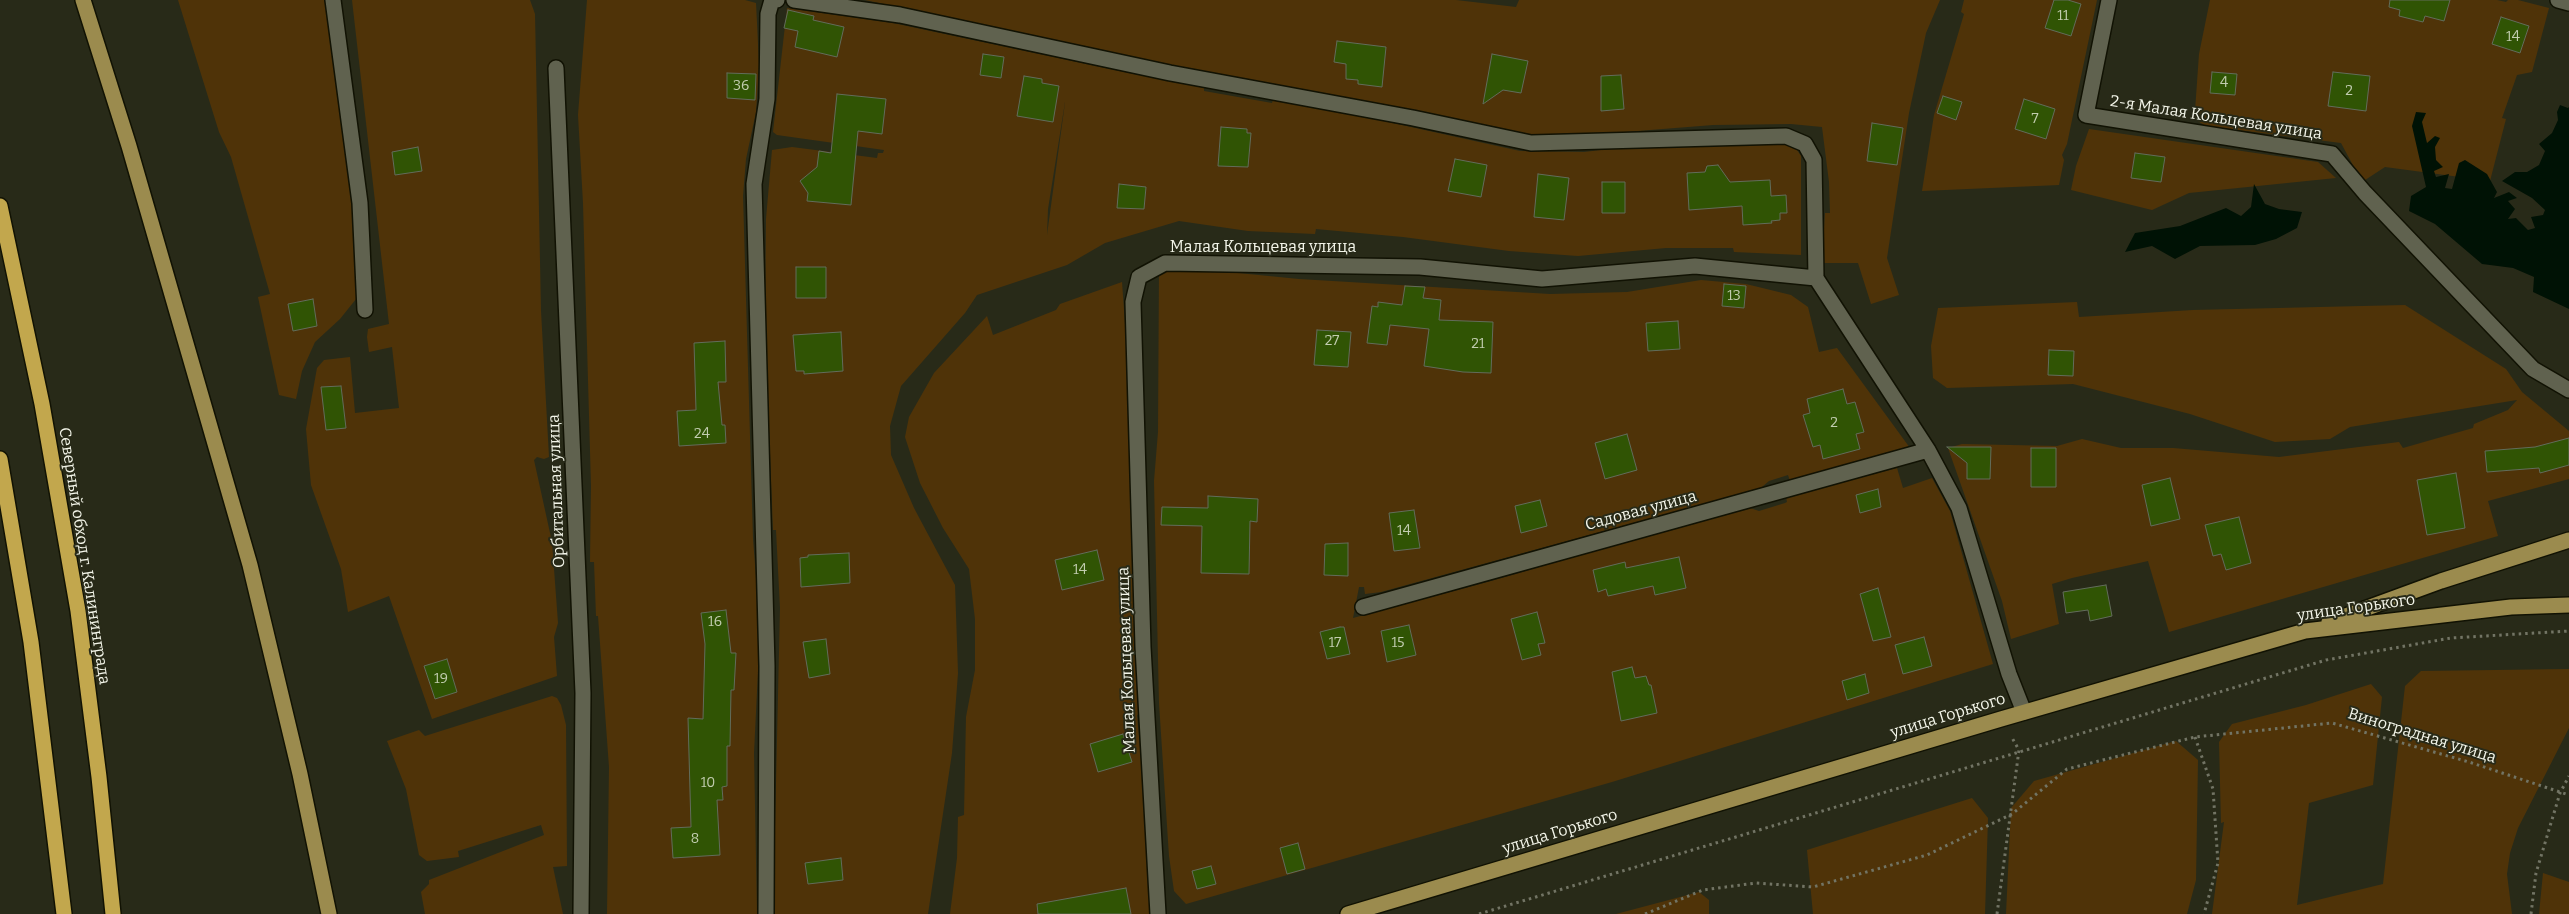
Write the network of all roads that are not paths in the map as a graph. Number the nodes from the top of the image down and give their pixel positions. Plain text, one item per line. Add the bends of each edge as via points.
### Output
1 (83, 0) edge
2 (333, 0) edge
3 (777, 0) edge
4 (794, 0) edge
5 (2109, 0) edge
6 (2558, 0) edge
7 (2569, 3) edge
8 (556, 68) dead end
9 (0, 206) edge
10 (1816, 278) junction
11 (364, 310) dead end
12 (2569, 390) edge
13 (1928, 450) junction
14 (0, 458) edge
15 (2569, 540) edge
16 (2569, 604) edge
17 (1363, 607) dead end
18 (2305, 631) junction
19 (2024, 712) junction
20 (64, 914) edge
21 (113, 914) edge
22 (328, 914) edge
23 (581, 914) edge
24 (766, 914) edge
25 (1158, 914) edge
26 (1348, 914) edge

1 - 22 main road via 129,146 250,565 300,774
2 - 11 street via 360,203
3 - 24 street via 772,0 768,14 767,100 754,184 767,666
4 - 10 street via 900,15 1170,73 1531,143 1786,136 1805,144 1814,160
5 - 12 street, 2-я Малая Кольцевая улица via 2086,115 2332,154 2533,370
6 - 7 street
8 - 23 street, Орбитальная улица via 583,693
9 - 21 highway, Северный обход г. Калининграда via 42,404 78,611
10 - 13 street
10 - 25 street, Малая Кольцевая улица via 1695,266 1542,279 1420,267 1165,263 1139,277 1133,302 1142,637
13 - 17 street, Садовая улица
13 - 19 street via 1959,508 2009,674
14 - 20 highway via 31,642
15 - 18 main road via 2441,581
16 - 18 main road, улица Горького via 2511,607
18 - 19 main road, улица Горького
19 - 26 main road, улица Горького

